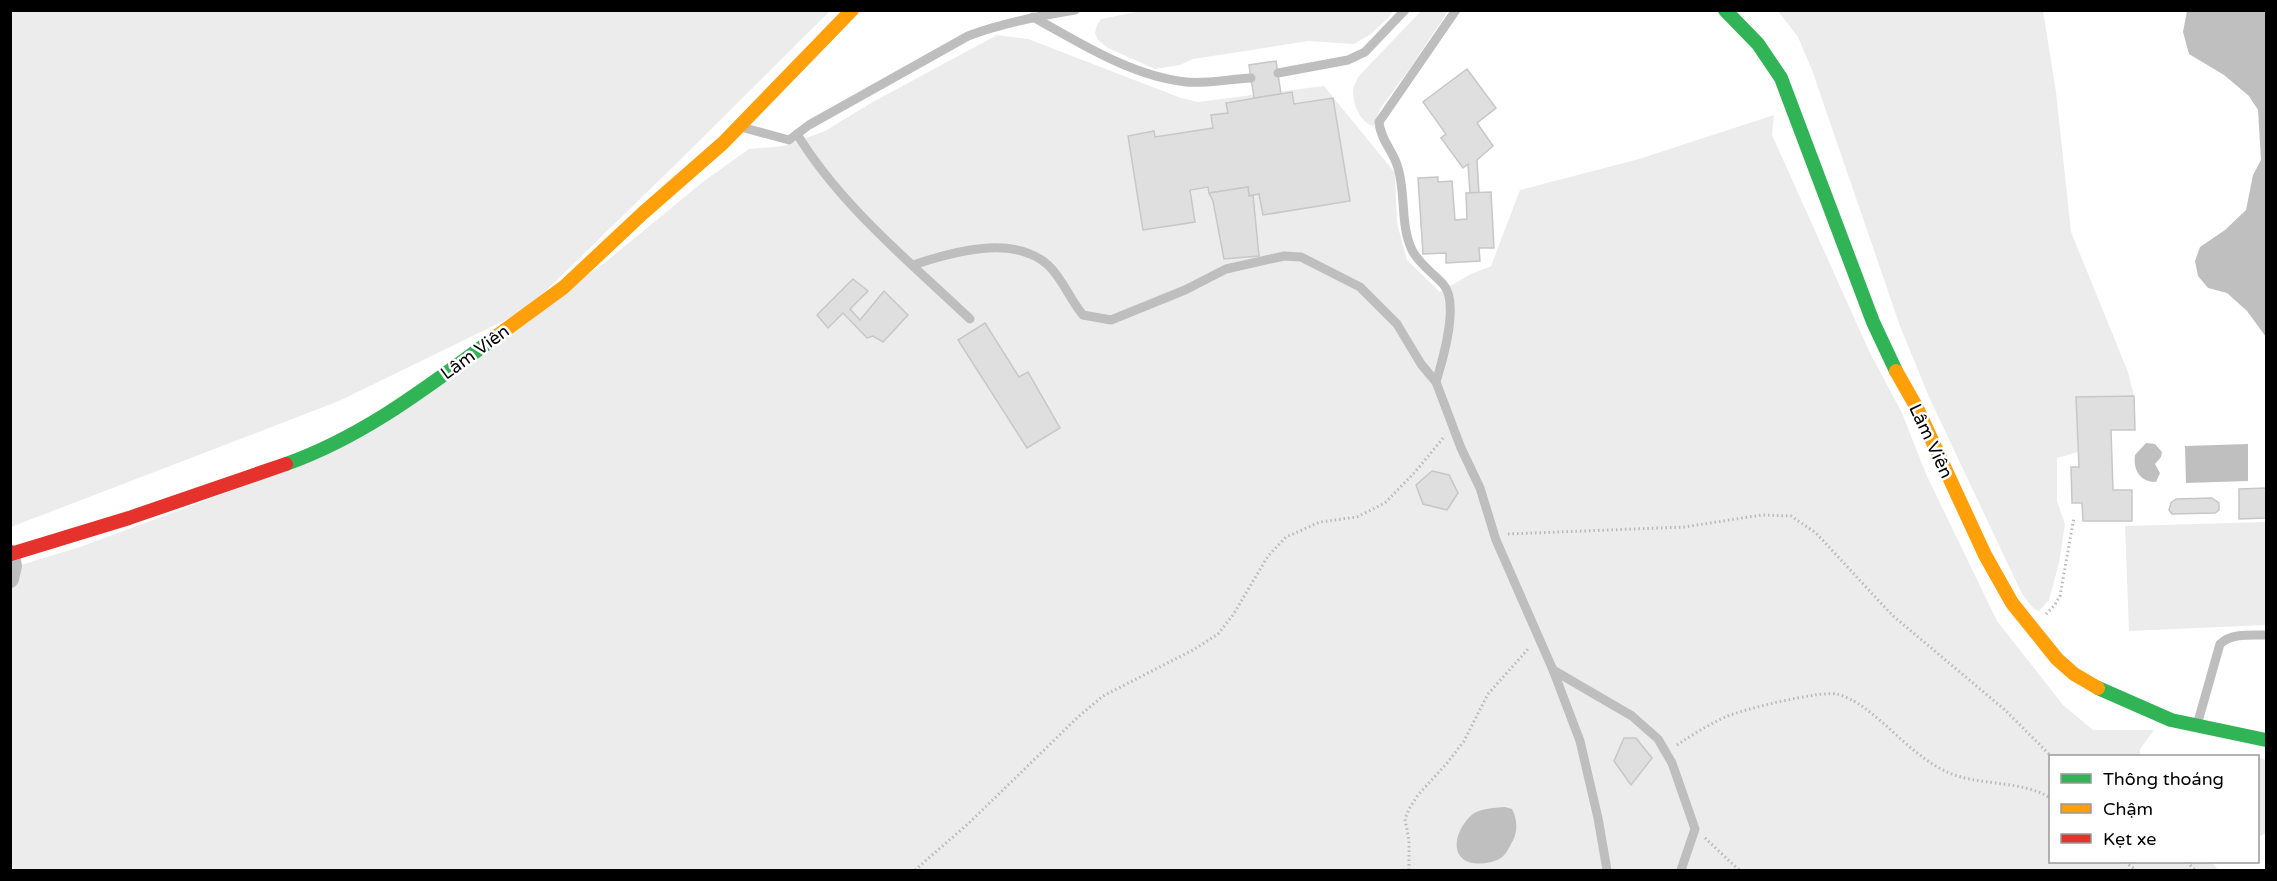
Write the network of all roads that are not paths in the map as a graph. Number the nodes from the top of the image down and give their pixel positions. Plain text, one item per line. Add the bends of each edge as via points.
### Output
1 (852, 10) edge
2 (1042, 10) edge
3 (1075, 10) edge
4 (1405, 10) edge
5 (1456, 10) edge
6 (1725, 10) edge
7 (1030, 15) edge
8 (1278, 73) dead end
9 (1251, 78) dead end
10 (739, 126) junction
11 (797, 134) junction
12 (913, 265) junction
13 (970, 319) dead end
14 (1436, 382) junction
15 (11, 553) edge
16 (10, 579) edge
17 (2266, 635) edge
18 (1553, 670) junction
19 (2197, 726) junction
20 (2266, 740) edge
21 (1606, 870) edge
22 (1681, 870) edge

1 - 10 street, Lâm Viên
2 - 7 lane
3 - 7 lane
4 - 8 lane via 1365,52 1348,60
5 - 14 lane via 1379,122 1379,130 1398,168 1412,250 1449,293 1449,327
6 - 19 street, Lâm Viên via 1758,44 1781,78 1882,343 2001,587 2057,659 2074,674 2170,720
7 - 9 lane via 1091,49 1150,75 1189,82
7 - 11 lane via 968,36
10 - 11 lane via 789,140
10 - 15 street, Lâm Viên via 564,287 373,423 317,453 268,471
11 - 12 lane via 836,189
12 - 13 lane
12 - 14 lane via 948,253 996,247 1026,253 1047,265 1083,315 1111,320 1226,269 1284,255 1301,258 1360,286 1397,324
14 - 18 lane via 1480,488 1494,534
15 - 16 street, Lâm Viên
17 - 19 lane via 2234,637 2220,644
18 - 21 lane via 1582,752
18 - 22 lane via 1654,733 1672,764 1695,829
19 - 20 street, Lâm Viên

